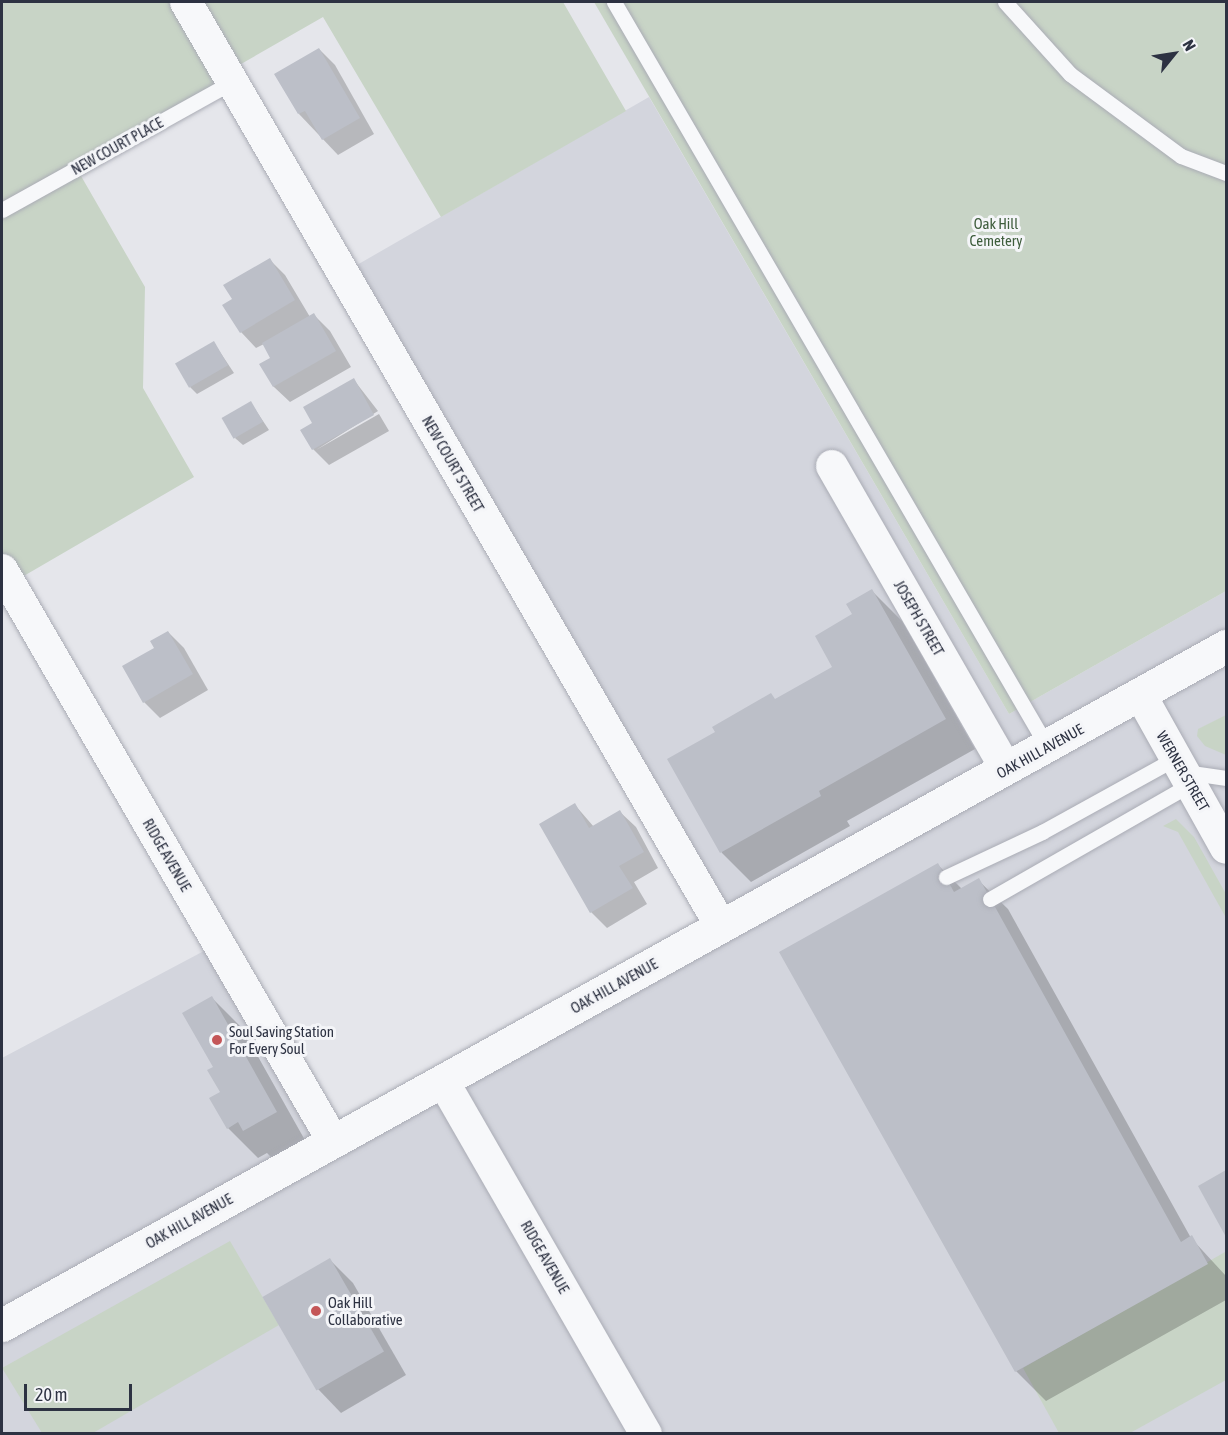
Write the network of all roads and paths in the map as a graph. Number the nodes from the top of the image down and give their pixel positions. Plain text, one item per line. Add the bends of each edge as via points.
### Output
1 (186, 2) edge
2 (614, 2) edge
3 (1005, 2) edge
4 (232, 81) junction
5 (1227, 172) edge
6 (2, 210) edge
7 (832, 466) dead end
8 (2, 570) edge
9 (1227, 646) edge
10 (1140, 694) junction
11 (1048, 748) junction
12 (1006, 769) junction
13 (1184, 771) junction
14 (1227, 778) edge
15 (1227, 848) edge
16 (946, 877) dead end
17 (990, 899) dead end
18 (720, 926) junction
19 (443, 1081) junction
20 (333, 1141) junction
21 (2, 1325) edge
22 (646, 1434) edge

1 - 4 street, NEW COURT STREET
2 - 11 lane
3 - 5 lane via 1070,74 1181,156
4 - 6 lane, NEW COURT PLACE
4 - 18 street, NEW COURT STREET
7 - 12 street, JOSEPH STREET
8 - 20 street, RIDGE AVENUE
9 - 10 street, OAK HILL AVENUE
10 - 11 street, OAK HILL AVENUE
10 - 13 street, WERNER STREET
11 - 12 street, OAK HILL AVENUE
12 - 18 street, OAK HILL AVENUE
13 - 14 lane
13 - 15 street, WERNER STREET
13 - 16 lane
13 - 17 lane
18 - 19 street, OAK HILL AVENUE
19 - 20 street, OAK HILL AVENUE
19 - 22 street, RIDGE AVENUE
20 - 21 street, OAK HILL AVENUE

